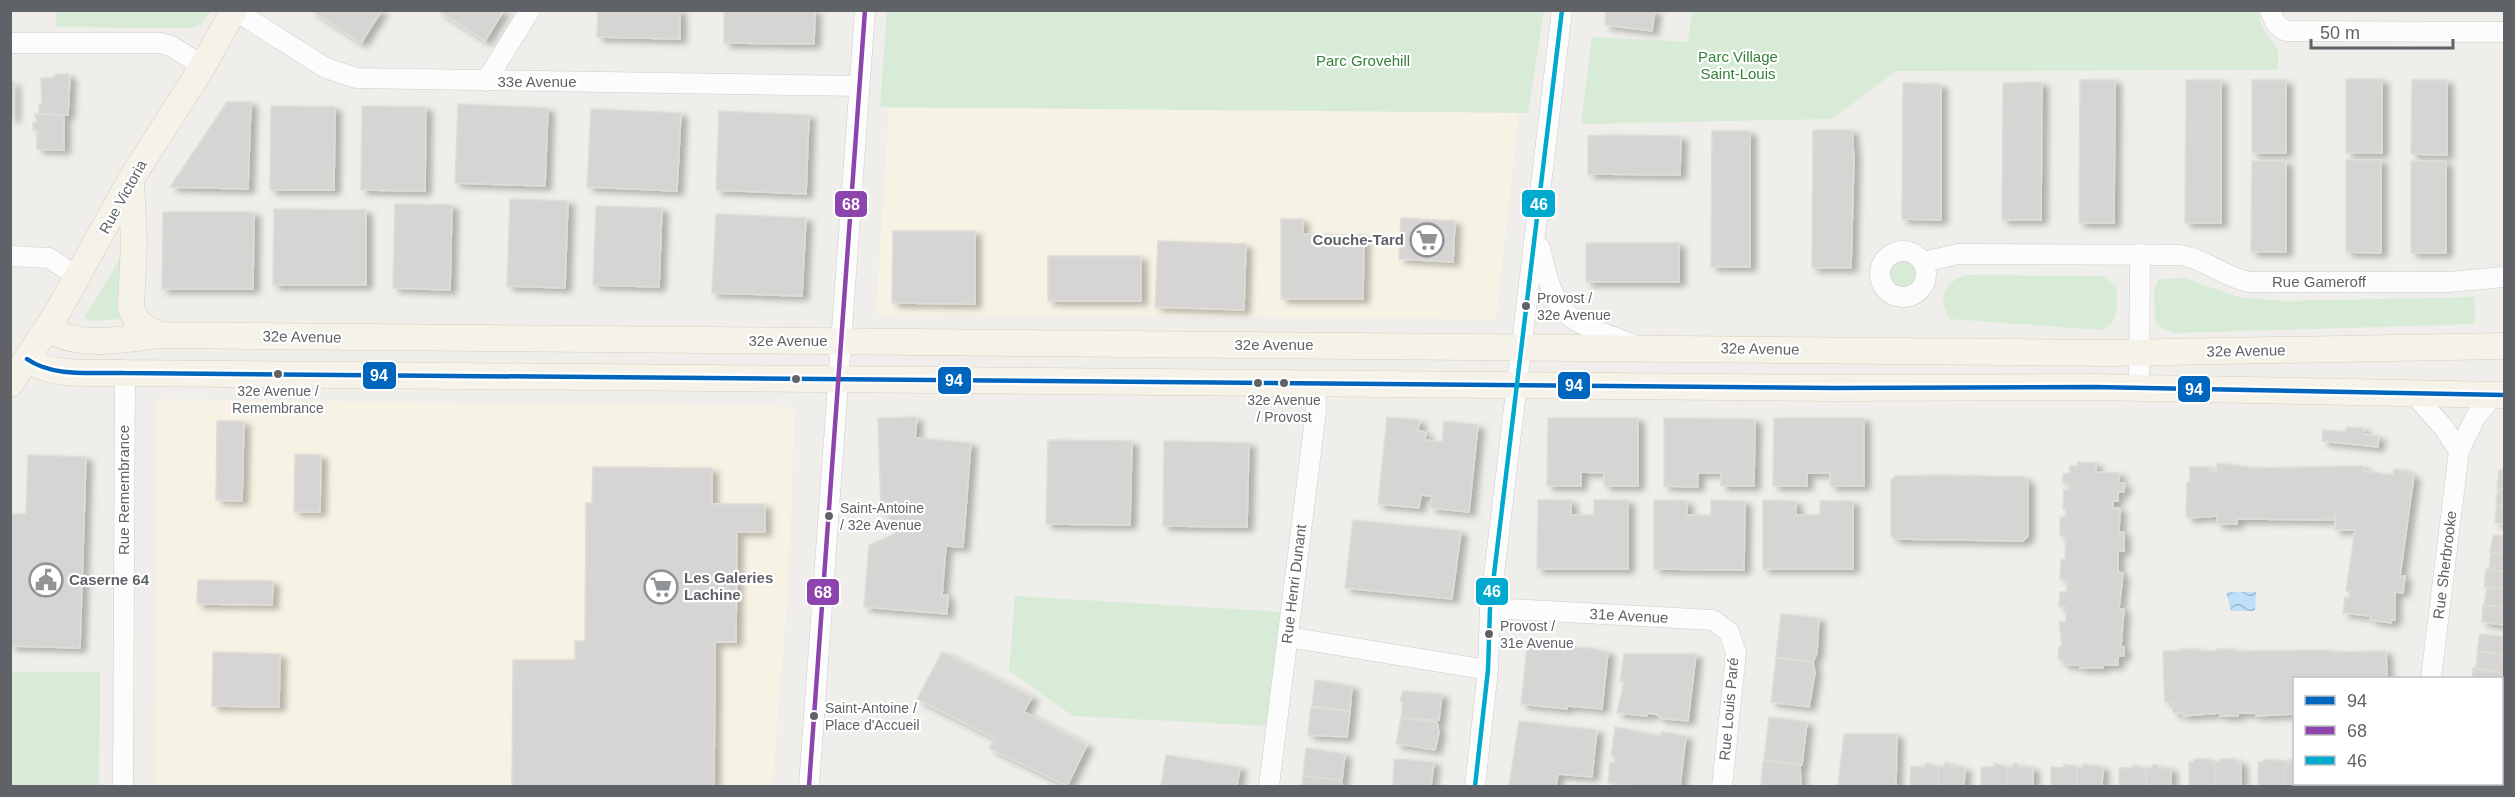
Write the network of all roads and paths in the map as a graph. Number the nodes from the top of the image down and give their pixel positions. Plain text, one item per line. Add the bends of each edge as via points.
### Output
1 (234, 10) edge
2 (530, 10) edge
3 (865, 10) edge
4 (1562, 10) edge
5 (2270, 10) edge
6 (2505, 32) edge
7 (10, 43) edge
8 (202, 66) junction
9 (486, 81) junction
10 (859, 86) junction
11 (131, 179) junction
12 (1536, 234) junction
13 (2140, 255) junction
14 (10, 256) edge
15 (1923, 262) dead end
16 (78, 277) junction
17 (2505, 277) edge
18 (47, 329) junction
19 (158, 335) junction
20 (840, 341) junction
21 (1522, 346) junction
22 (2505, 346) edge
23 (1640, 347) junction
24 (2139, 353) junction
25 (27, 359) junction
26 (125, 373) junction
27 (838, 378) junction
28 (1315, 382) junction
29 (10, 384) edge
30 (1516, 385) junction
31 (2139, 388) junction
32 (2414, 394) junction
33 (2499, 395) edge
34 (2459, 451) junction
35 (1490, 608) junction
36 (1729, 632) joint
37 (1288, 637) junction
38 (1488, 670) junction
39 (2431, 677) edge
40 (123, 786) edge
41 (809, 786) edge
42 (1269, 786) edge
43 (1475, 786) edge
44 (1722, 786) edge

1 - 8 main road, Rue Victoria
1 - 9 street, 33e Avenue via 345,76 368,80
2 - 9 street
3 - 10 street
4 - 12 street
5 - 6 street via 2276,24 2286,31
7 - 8 street via 160,43
8 - 11 main road, Rue Victoria
9 - 10 street, 33e Avenue
10 - 20 street
11 - 16 main road, Rue Victoria
11 - 19 main road via 131,308 137,322
12 - 21 street
12 - 23 street via 1550,291 1558,306 1574,320
13 - 15 street, Rue Gameroff via 1958,254
13 - 17 street, Rue Gameroff via 2188,256 2249,282 2450,282
13 - 24 street
14 - 16 street via 49,258
16 - 18 main road, Rue Victoria
18 - 19 main road, 32e Avenue via 75,340 125,340
18 - 25 main road, Rue Victoria
19 - 20 main road, 32e Avenue
20 - 21 main road, 32e Avenue
20 - 27 street
21 - 23 main road, 32e Avenue
21 - 30 street
22 - 24 main road, 32e Avenue
23 - 24 main road, 32e Avenue
24 - 31 street
25 - 26 main road via 56,370
25 - 29 main road, Rue Victoria
26 - 27 main road
26 - 40 street, Rue Remembrance
27 - 28 main road
27 - 41 street
28 - 30 main road
28 - 37 street, Rue Henri Dunant via 1316,411
30 - 31 main road
30 - 35 street
31 - 32 main road
32 - 33 main road
32 - 34 street
33 - 34 street, Rue Sherbrooke via 2476,416
34 - 39 street, Rue Sherbrooke
35 - 36 street, 31e Avenue via 1713,620
35 - 38 street
36 - 44 street, Rue Louis Paré via 1736,653
37 - 38 street
37 - 42 street, Rue Henri Dunant
38 - 43 street

